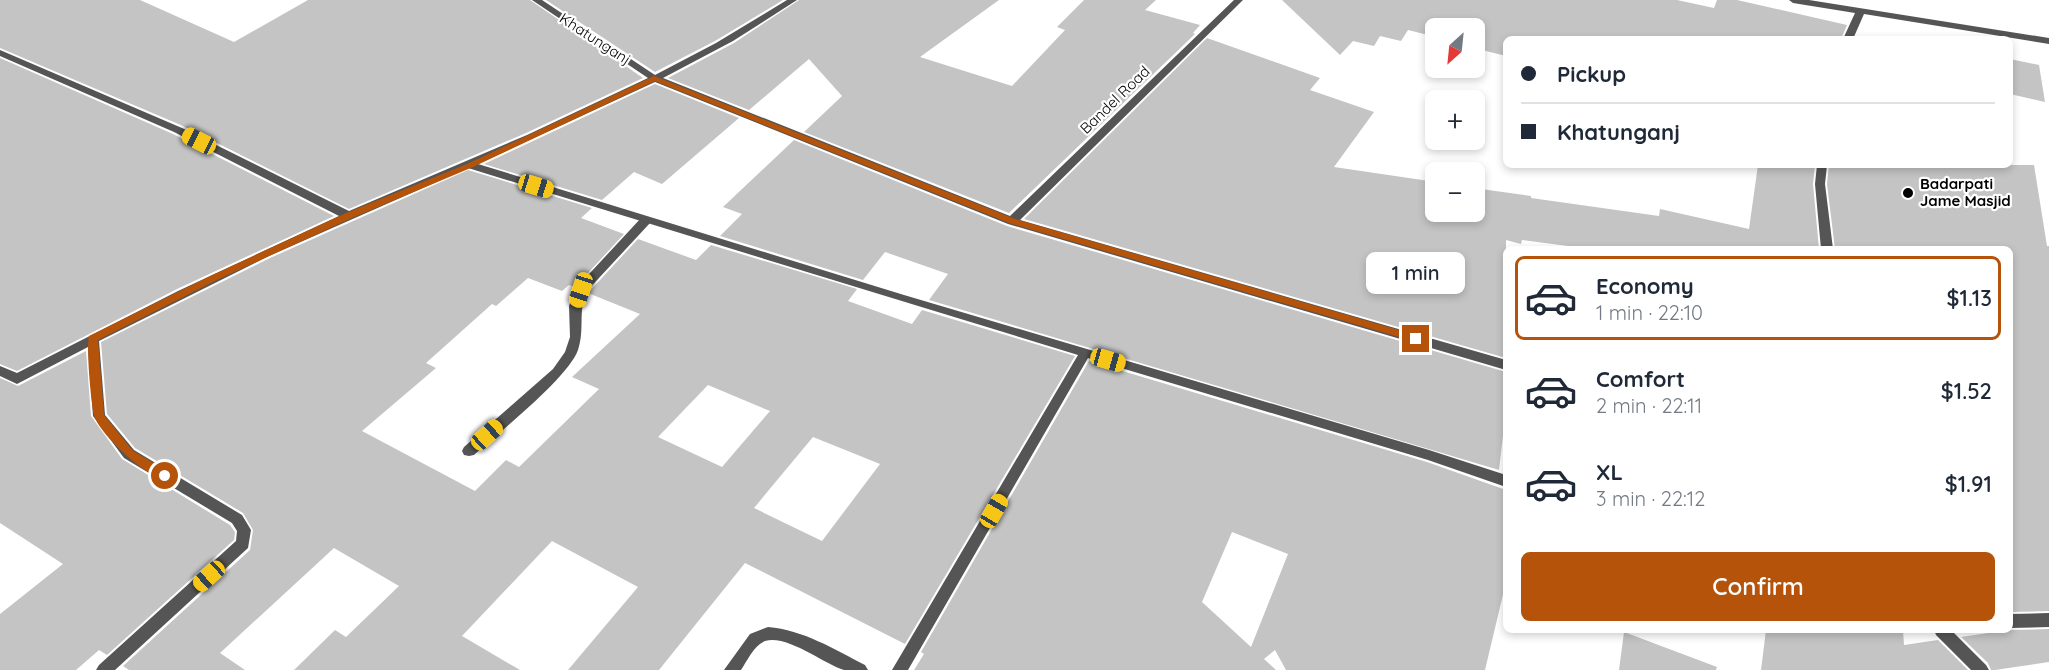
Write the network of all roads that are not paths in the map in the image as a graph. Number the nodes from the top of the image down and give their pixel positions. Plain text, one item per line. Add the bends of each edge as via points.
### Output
1 (536, 0) edge
2 (793, 0) edge
3 (1239, 0) edge
4 (1793, 0) edge
5 (1860, 12) junction
6 (1849, 36) edge
7 (2049, 41) edge
8 (0, 53) edge
9 (654, 78) junction
10 (470, 165) junction
11 (1822, 168) edge
12 (349, 216) junction
13 (646, 220) junction
14 (1012, 221) junction
15 (1827, 246) edge
16 (93, 339) junction
17 (1085, 353) junction
18 (1503, 364) edge
19 (0, 371) edge
20 (469, 451) dead end
21 (1503, 480) edge
22 (2049, 620) edge
23 (2013, 621) edge
24 (1944, 633) edge
25 (104, 670) edge
26 (732, 670) edge
27 (860, 670) edge
28 (900, 670) edge
29 (1981, 670) edge

1 - 9 street, Khatunganj
2 - 9 street via 709,51
3 - 14 street, Bandel Road
4 - 5 street
5 - 6 street
5 - 7 street
8 - 12 street via 178,130
9 - 10 street
9 - 14 street, Khatunganj
10 - 12 street
10 - 13 street
11 - 15 street
12 - 16 street
13 - 17 street
13 - 20 street via 581,290 576,306 576,337 571,353 557,372
14 - 18 street, Khatunganj
16 - 19 street via 17,379
16 - 25 street via 99,416 105,424 129,454 237,519 244,530 243,544
17 - 21 street
17 - 28 street
22 - 23 street
24 - 29 street
26 - 27 street via 756,637 766,633 787,636

